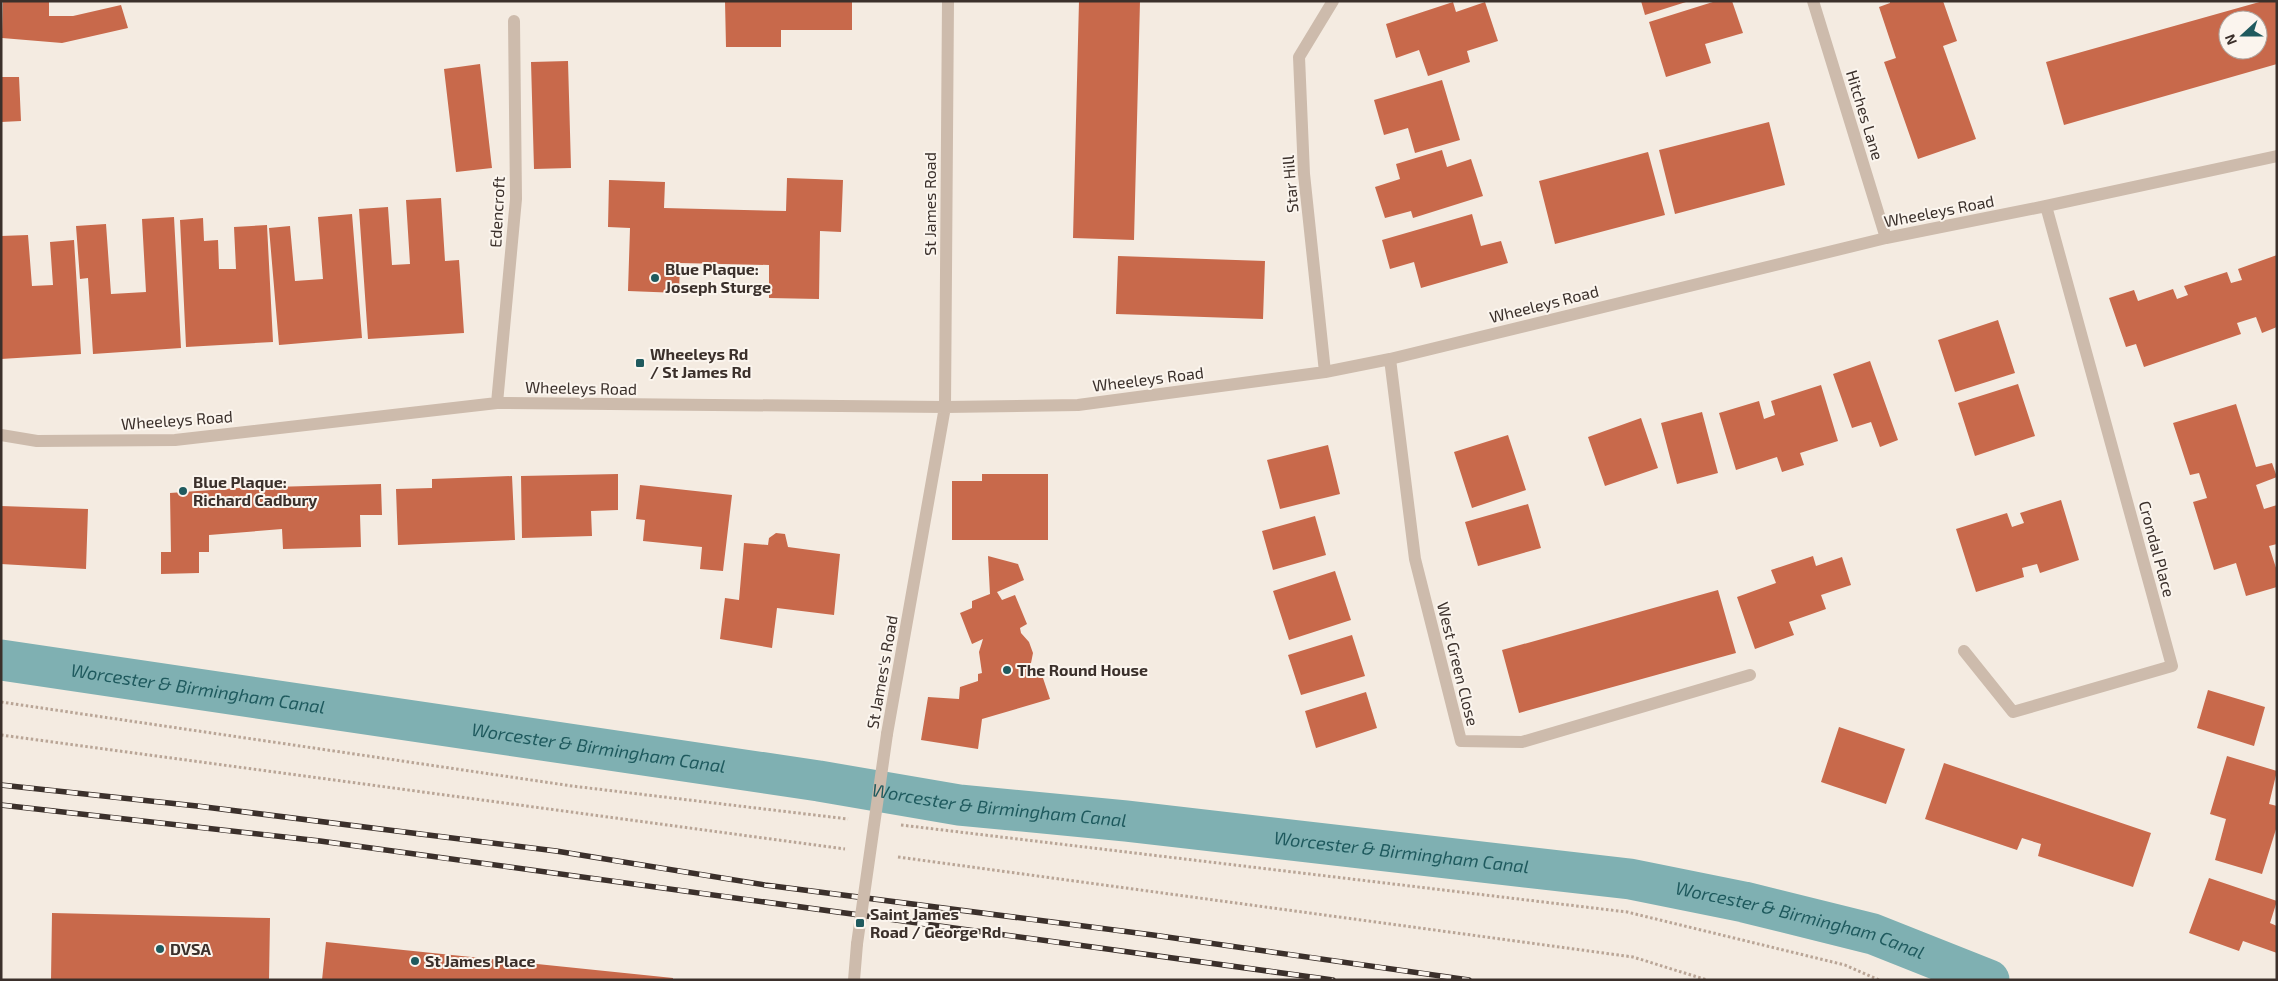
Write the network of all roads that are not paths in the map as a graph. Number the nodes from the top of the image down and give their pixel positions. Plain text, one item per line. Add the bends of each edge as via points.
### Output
1 (948, 1) edge
2 (1333, 1) edge
3 (1813, 1) edge
4 (514, 22) dead end
5 (2277, 156) edge
6 (2046, 206) junction
7 (1886, 238) junction
8 (1390, 359) junction
9 (1325, 372) junction
10 (497, 403) junction
11 (946, 407) junction
12 (1, 435) edge
13 (1964, 651) dead end
14 (1750, 675) dead end
15 (854, 980) edge

1 - 11 street, St James Road
2 - 9 street, Star Hill via 1299,57 1304,174
3 - 7 street, Hitches Lane
4 - 10 street, Edencroft via 516,199
5 - 6 street, Wheeleys Road
6 - 7 street, Wheeleys Road
6 - 13 street, Crondal Place via 2172,666 2013,712
7 - 8 street, Wheeleys Road
8 - 9 street, Wheeleys Road
8 - 14 street, West Green Close via 1415,560 1461,742 1522,742
9 - 11 street, Wheeleys Road via 1078,405
10 - 11 street, Wheeleys Road
10 - 12 street, Wheeleys Road via 175,440 37,441
11 - 15 street, St James's Road, bridge via 887,734

